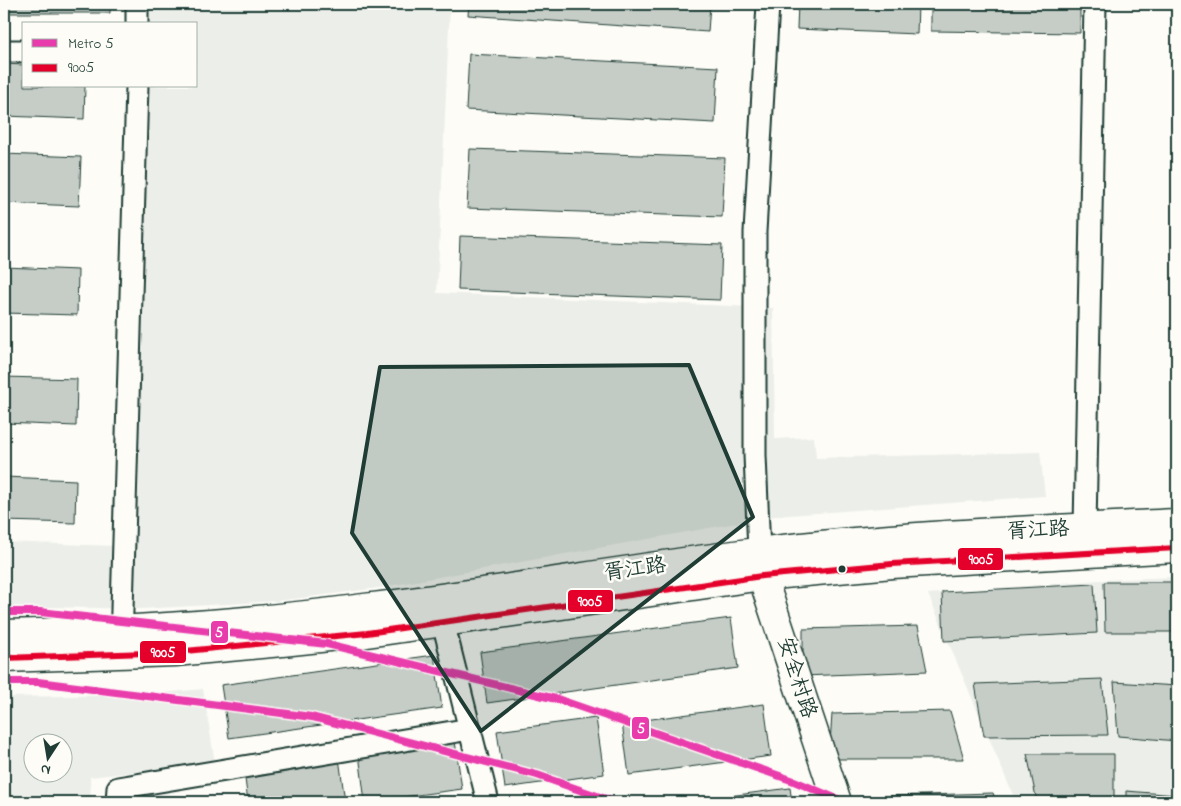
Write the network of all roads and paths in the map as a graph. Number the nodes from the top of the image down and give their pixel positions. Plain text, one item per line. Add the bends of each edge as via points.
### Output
1 (137, 4) edge
2 (768, 4) edge
3 (1095, 4) edge
4 (137, 22) edge
5 (4, 51) edge
6 (22, 51) edge
7 (137, 88) edge
8 (1177, 523) edge
9 (1085, 528) junction
10 (1177, 548) edge
11 (761, 564) junction
12 (443, 622) junction
13 (4, 634) edge
14 (121, 642) junction
15 (4, 658) edge
16 (470, 729) junction
17 (117, 802) edge
18 (488, 802) edge
19 (837, 802) edge

1 - 4 street
2 - 11 street via 755,232 755,455
3 - 9 street
5 - 6 street
7 - 14 street
8 - 9 main road, 胥江路
9 - 11 main road, 胥江路 via 890,540
10 - 11 main road, 胥江路 via 912,563
11 - 12 main road, 胥江路
11 - 14 main road, 胥江路 via 218,624
11 - 19 main road, 安全村路
12 - 14 main road, 胥江路 via 211,649
12 - 16 street
13 - 14 main road, 胥江路
14 - 15 main road, 胥江路
16 - 17 street via 118,788
16 - 18 street

